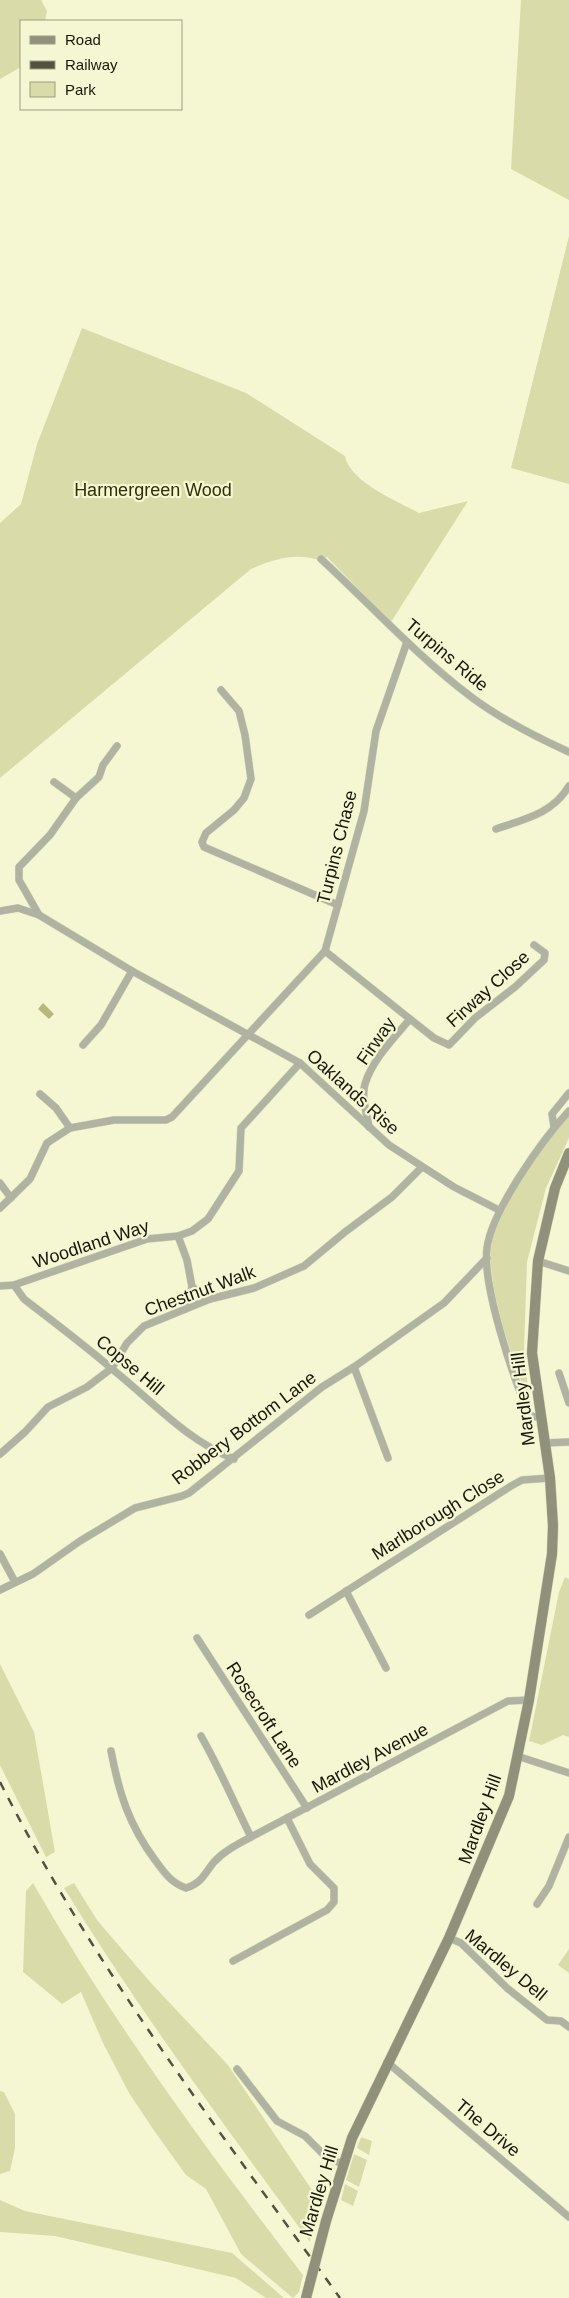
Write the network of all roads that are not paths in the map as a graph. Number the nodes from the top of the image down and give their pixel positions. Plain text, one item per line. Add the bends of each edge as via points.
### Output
1 (321, 559) dead end
2 (407, 642) junction
3 (221, 690) dead end
4 (117, 746) dead end
5 (569, 752) edge
6 (54, 782) dead end
7 (569, 786) edge
8 (76, 798) junction
9 (496, 829) dead end
10 (338, 905) junction
11 (0, 911) edge
12 (39, 915) junction
13 (534, 945) dead end
14 (325, 951) junction
15 (132, 971) junction
16 (410, 1019) junction
17 (250, 1034) junction
18 (83, 1045) dead end
19 (300, 1063) junction
20 (569, 1093) edge
21 (40, 1094) dead end
22 (569, 1111) edge
23 (369, 1127) junction
24 (554, 1127) junction
25 (70, 1128) junction
26 (569, 1153) edge
27 (422, 1167) junction
28 (0, 1184) edge
29 (11, 1198) junction
30 (0, 1208) edge
31 (499, 1210) junction
32 (178, 1236) junction
33 (486, 1258) junction
34 (538, 1261) junction
35 (569, 1271) edge
36 (14, 1285) junction
37 (1, 1286) edge
38 (192, 1288) junction
39 (210, 1299) junction
40 (185, 1309) junction
41 (112, 1368) junction
42 (354, 1368) junction
43 (559, 1373) dead end
44 (569, 1403) edge
45 (540, 1416) junction
46 (569, 1442) edge
47 (545, 1443) junction
48 (0, 1454) edge
49 (234, 1458) junction
50 (388, 1458) dead end
51 (550, 1478) junction
52 (0, 1554) edge
53 (15, 1582) junction
54 (0, 1590) edge
55 (346, 1590) junction
56 (309, 1615) dead end
57 (197, 1638) dead end
58 (386, 1668) dead end
59 (528, 1700) junction
60 (201, 1736) dead end
61 (111, 1751) dead end
62 (518, 1756) junction
63 (569, 1774) edge
64 (307, 1808) junction
65 (287, 1818) junction
66 (250, 1837) junction
67 (568, 1840) edge
68 (537, 1904) dead end
69 (449, 1938) junction
70 (233, 1961) dead end
71 (569, 2027) edge
72 (387, 2062) junction
73 (237, 2069) dead end
74 (343, 2164) junction
75 (569, 2217) edge
76 (306, 2298) edge

1 - 2 street, Turpins Ride
2 - 5 street, Turpins Ride via 470,696 508,722
2 - 10 street, Turpins Chase via 376,731 364,811
3 - 10 street via 239,711 251,779 244,798 234,810 206,833 202,842 204,847
4 - 8 street, Oaklands Rise via 99,777
6 - 8 street
7 - 9 street via 559,801 544,812
8 - 12 street, Oaklands Rise via 50,835 19,867 19,880
10 - 14 street, Turpins Chase
11 - 12 street via 18,908
12 - 15 street, Oaklands Rise
13 - 16 street, Firway Close via 545,953 544,960 475,1018 449,1045
14 - 16 street, Firway
14 - 17 street, Turpins Chase
15 - 17 street, Oaklands Rise
15 - 18 street via 101,1025
16 - 23 street, Firway via 379,1058 365,1085 364,1104
17 - 19 street, Oaklands Rise
17 - 25 street, Turpins Chase via 178,1112 166,1120 114,1120
19 - 23 street, Oaklands Rise
19 - 32 street, Woodland Way via 241,1128 239,1171 208,1220
20 - 24 street via 552,1114
21 - 25 street via 56,1108
22 - 24 street
23 - 27 street, Oaklands Rise via 389,1146
24 - 31 street
25 - 29 street via 47,1143 30,1179
26 - 34 main road, Mardley Hill via 555,1188
27 - 31 street, Oaklands Rise
27 - 39 street, Chestnut Walk via 392,1197 304,1266 254,1288
28 - 29 street
29 - 30 street
31 - 33 street
32 - 36 street, Woodland Way via 147,1239
32 - 38 street
33 - 42 street, Robbery Bottom Lane via 444,1303
33 - 45 street via 497,1320 519,1386 529,1414
34 - 35 street
34 - 45 main road, Mardley Hill via 532,1353
36 - 37 street, Woodland Way
36 - 41 street, Copse Hill via 24,1299
38 - 39 street
38 - 40 street
39 - 40 street, Chestnut Walk
40 - 41 street, Chestnut Walk via 144,1326 134,1334
41 - 48 street, Chestnut Walk via 87,1387 48,1407
41 - 49 street, Copse Hill via 176,1425 211,1450
42 - 49 street, Robbery Bottom Lane via 322,1387
42 - 50 street
43 - 44 street
45 - 47 main road, Mardley Hill
46 - 47 street
47 - 51 main road, Mardley Hill
49 - 53 street, Robbery Bottom Lane via 189,1493 135,1508 33,1574
51 - 55 street, Marlborough Close via 522,1480 510,1486
51 - 59 main road, Mardley Hill via 551,1562
52 - 53 street
53 - 54 street, Robbery Bottom Lane
55 - 56 street, Marlborough Close
55 - 58 street
57 - 64 street, Rosecroft Lane
59 - 62 main road, Mardley Hill
59 - 64 street, Mardley Avenue via 508,1702
60 - 66 street via 229,1787
61 - 66 street, Mardley Avenue via 127,1815 155,1860 177,1885 186,1888 203,1880 214,1862 227,1850
62 - 63 street
62 - 69 main road, Mardley Hill via 509,1796
64 - 65 street, Mardley Avenue
65 - 66 street, Mardley Avenue
65 - 70 street via 310,1864 334,1888 334,1902 327,1910
67 - 68 street via 550,1886
69 - 71 street, Mardley Dell via 461,1943 507,1988 547,2020 561,2021
69 - 72 main road, Mardley Hill
72 - 74 main road, Mardley Hill
72 - 75 street, The Drive
73 - 74 street via 277,2121 305,2136 327,2158
74 - 76 main road, Mardley Hill, bridge

